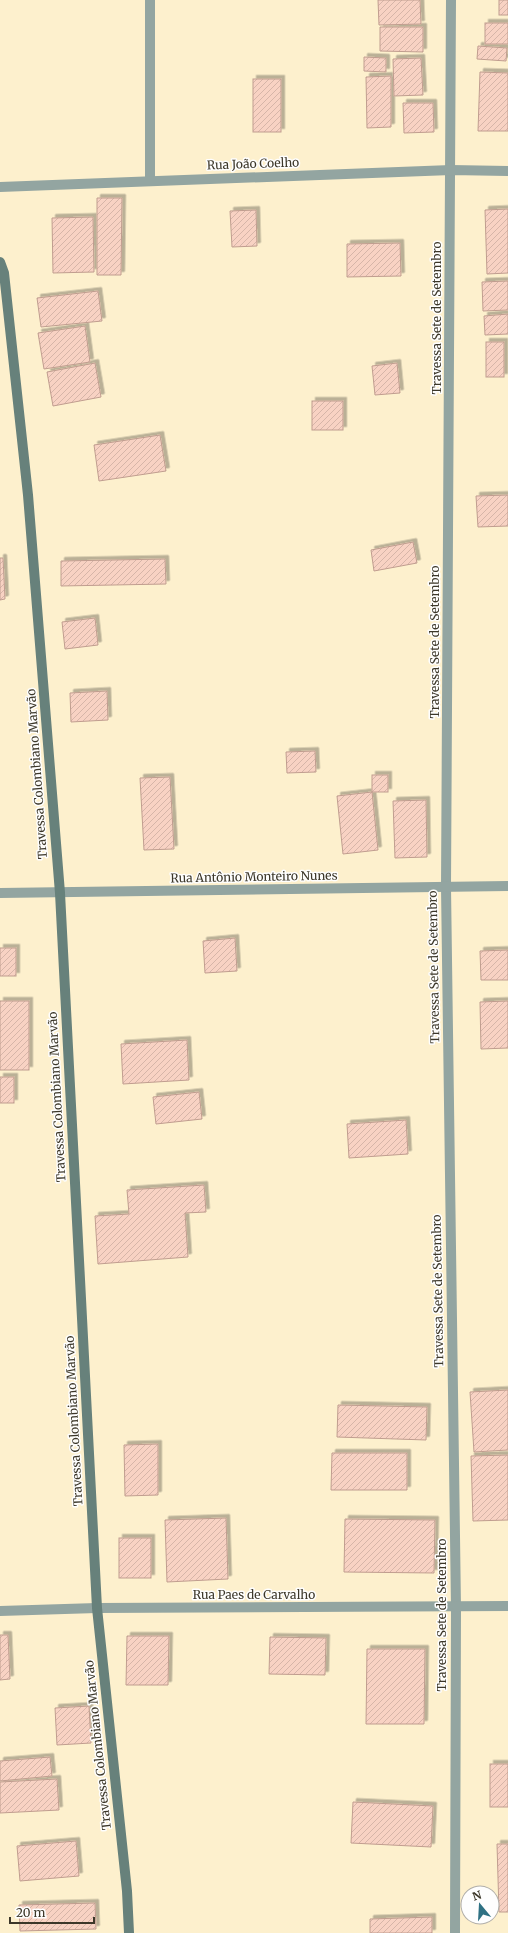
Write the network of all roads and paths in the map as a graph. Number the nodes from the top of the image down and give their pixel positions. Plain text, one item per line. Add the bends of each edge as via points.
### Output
1 (150, 0) edge
2 (451, 0) edge
3 (451, 170) junction
4 (508, 171) edge
5 (150, 181) junction
6 (0, 187) edge
7 (0, 262) edge
8 (508, 886) edge
9 (446, 887) junction
10 (0, 893) edge
11 (60, 893) junction
12 (508, 1606) edge
13 (97, 1608) junction
14 (456, 1608) junction
15 (0, 1611) edge
16 (129, 1933) edge
17 (455, 1933) edge

1 - 5 street
2 - 3 street, Travessa Sete de Setembro
3 - 4 street, Rua João Coelho
3 - 5 street, Rua João Coelho
3 - 9 street, Travessa Sete de Setembro
5 - 6 street, Rua João Coelho
7 - 11 main road, Travessa Colombiano Marvão via 4,273 28,495
8 - 9 street, Rua Antônio Monteiro Nunes
9 - 11 street, Rua Antônio Monteiro Nunes
9 - 14 street, Travessa Sete de Setembro
10 - 11 street, Rua Antônio Monteiro Nunes
11 - 13 main road, Travessa Colombiano Marvão
12 - 14 street, Rua Paes de Carvalho
13 - 14 street, Rua Paes de Carvalho
13 - 15 street, Rua Paes de Carvalho
13 - 16 main road, Travessa Colombiano Marvão via 127,1891
14 - 17 street, Travessa Sete de Setembro

